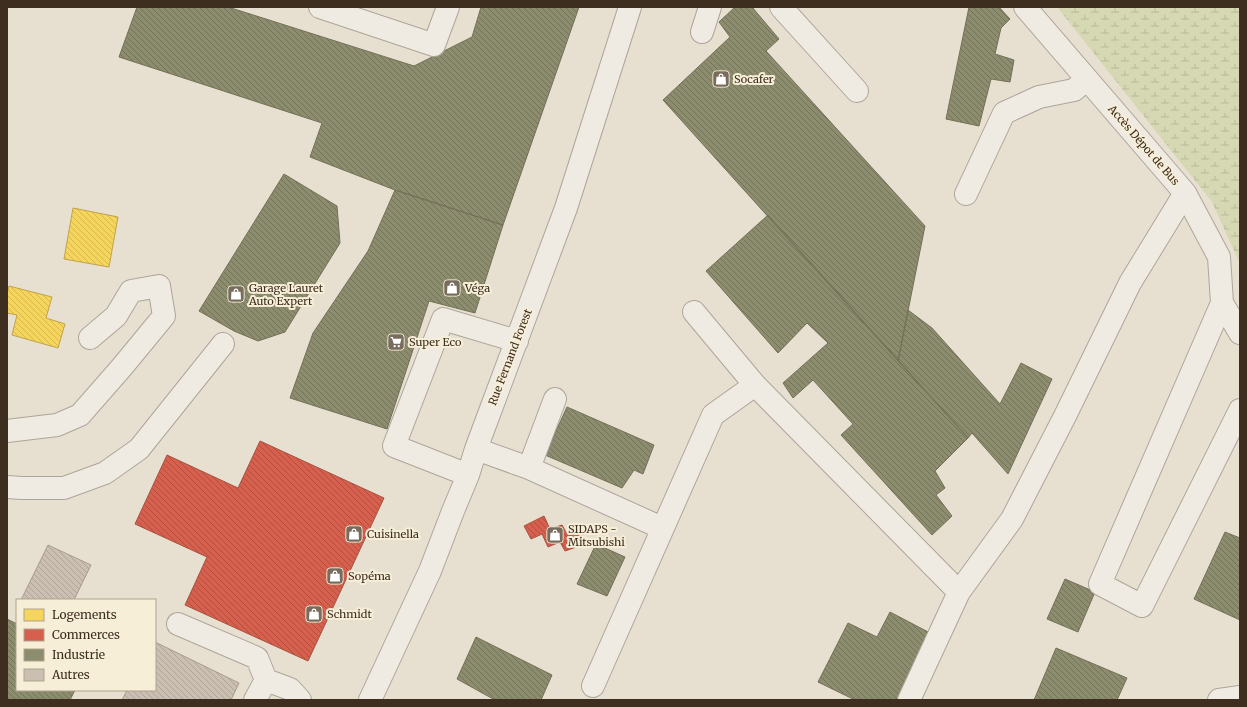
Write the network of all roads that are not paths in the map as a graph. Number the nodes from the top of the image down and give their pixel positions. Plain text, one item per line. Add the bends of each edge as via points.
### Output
1 (320, 7) edge
2 (448, 7) edge
3 (630, 7) edge
4 (710, 7) edge
5 (781, 7) edge
6 (1025, 7) edge
7 (702, 32) dead end
8 (1087, 79) junction
9 (857, 91) dead end
10 (1185, 193) junction
11 (966, 194) dead end
12 (1222, 303) junction
13 (694, 312) dead end
14 (1240, 333) edge
15 (90, 338) dead end
16 (517, 341) junction
17 (223, 344) dead end
18 (755, 385) junction
19 (555, 399) dead end
20 (1240, 410) edge
21 (7, 431) edge
22 (476, 449) junction
23 (529, 468) junction
24 (468, 475) junction
25 (7, 486) edge
26 (662, 528) junction
27 (959, 592) junction
28 (178, 624) dead end
29 (266, 680) junction
30 (593, 686) dead end
31 (1240, 697) edge
32 (255, 700) edge
33 (300, 700) edge
34 (370, 700) edge
35 (909, 700) edge
36 (1219, 700) edge

1 - 2 street via 434,45
3 - 16 street, Rue Fernand Forest via 566,208
4 - 7 street
5 - 9 street
6 - 8 street, Accès Dépot de Bus
8 - 10 street, Accès Dépot de Bus
8 - 11 street via 1074,90 1039,96 1004,113
10 - 12 street, Accès Dépot de Bus via 1219,257
10 - 27 street via 1130,283 1012,518
12 - 14 street
12 - 20 street via 1100,584 1142,606
13 - 18 street
15 - 21 street via 116,316 131,291 159,286 164,316 80,415 57,425
16 - 22 street, Rue Fernand Forest
16 - 24 street via 443,319 394,446
17 - 25 street via 139,449 105,473 64,488
18 - 26 street via 713,415
18 - 27 street
19 - 23 street
22 - 23 street
22 - 24 street, Rue Fernand Forest
23 - 26 street
24 - 34 street, Rue Fernand Forest via 430,570
26 - 30 street
27 - 35 street
28 - 29 street via 257,658
29 - 32 street
29 - 33 street via 290,688
31 - 36 street

